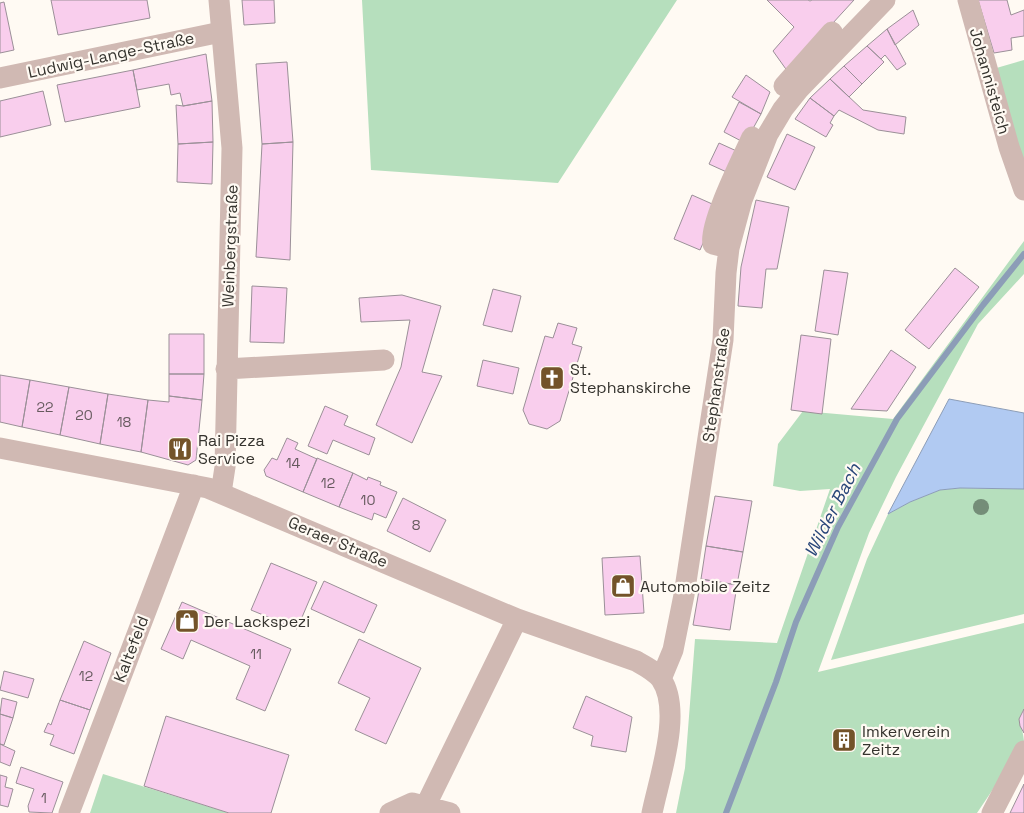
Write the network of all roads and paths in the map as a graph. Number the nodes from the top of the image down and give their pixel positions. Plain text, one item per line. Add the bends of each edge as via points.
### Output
1 (219, 0) edge
2 (885, 0) edge
3 (968, 0) edge
4 (221, 32) junction
5 (832, 32) dead end
6 (0, 78) edge
7 (1024, 190) edge
8 (729, 248) junction
9 (384, 360) dead end
10 (226, 369) junction
11 (0, 448) edge
12 (194, 485) junction
13 (221, 493) junction
14 (517, 619) junction
15 (661, 679) junction
16 (1024, 751) edge
17 (425, 807) junction
18 (69, 813) edge
19 (390, 813) edge
20 (450, 813) edge
21 (652, 813) edge
22 (992, 813) edge

1 - 4 street, Weinbergstraße
2 - 8 street, Stephanstraße via 783,109 768,134 742,200
3 - 7 street, Johannisteich
4 - 6 street, Ludwig-Lange-Straße
4 - 10 street, Weinbergstraße via 232,148
5 - 8 street via 777,94 756,128 714,227 713,244
8 - 15 street, Stephanstraße via 724,335 696,522 679,628
9 - 10 street
10 - 13 street, Weinbergstraße via 225,467
11 - 12 street, Geraer Straße
12 - 13 street, Geraer Straße
12 - 18 street, Kaltefeld
13 - 14 street, Geraer Straße
14 - 15 street, Geraer Straße via 636,661
14 - 17 street
15 - 21 street via 668,694 669,724
16 - 22 street
17 - 19 street via 412,803
17 - 20 street

